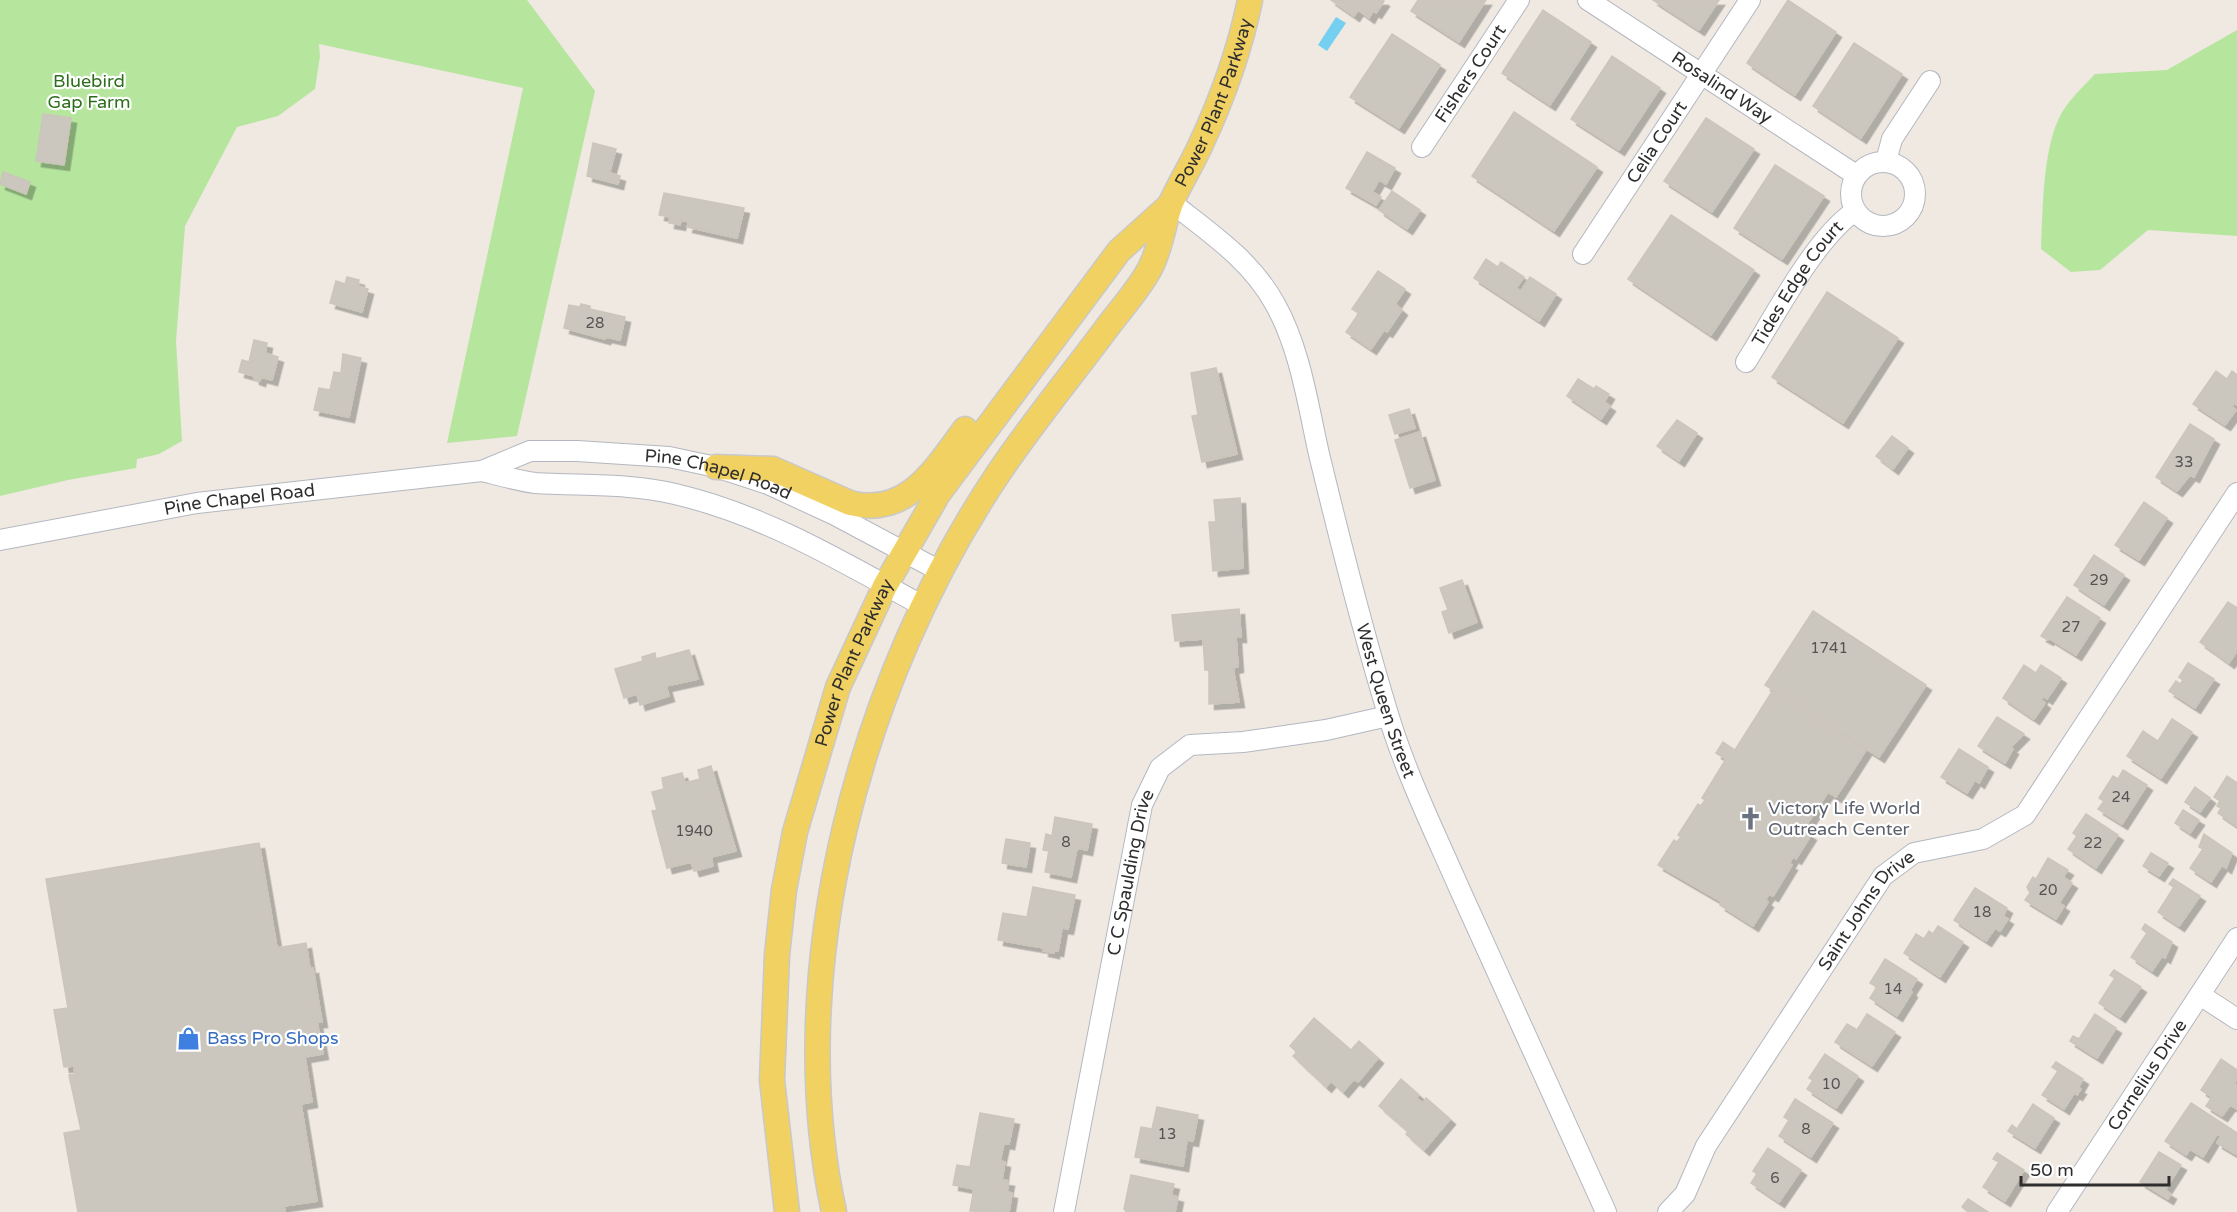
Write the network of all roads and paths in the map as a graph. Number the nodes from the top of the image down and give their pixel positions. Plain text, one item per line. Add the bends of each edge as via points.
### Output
1 (1250, 0) edge
2 (1519, 0) edge
3 (1588, 0) edge
4 (1750, 0) edge
5 (1702, 74) junction
6 (1929, 81) dead end
7 (1422, 147) dead end
8 (1886, 162) junction
9 (1856, 175) junction
10 (1172, 203) junction
11 (1855, 211) junction
12 (1583, 254) dead end
13 (1039, 357) junction
14 (1746, 362) dead end
15 (716, 467) junction
16 (482, 471) junction
17 (2237, 493) edge
18 (0, 540) edge
19 (904, 551) junction
20 (940, 571) junction
21 (885, 586) junction
22 (923, 606) junction
23 (1388, 716) junction
24 (2237, 938) edge
25 (2200, 995) junction
26 (2237, 1019) edge
27 (787, 1212) edge
28 (834, 1212) edge
29 (1064, 1212) edge
30 (1606, 1212) edge
31 (1668, 1212) edge
32 (2057, 1212) edge

1 - 10 main road, Power Plant Parkway via 1219,101
2 - 7 street, Fishers Court
3 - 5 street, Rosalind Way
4 - 5 street, Celia Court
5 - 9 street, Rosalind Way
5 - 12 street, Celia Court
6 - 8 street via 1892,139
8 - 9 street via 1869,164
8 - 11 street via 1911,178 1915,197 1907,215 1890,225 1870,224
9 - 11 street via 1850,193
10 - 13 main road, Power Plant Parkway via 1119,251
10 - 20 main road, Power Plant Parkway via 1150,270 1000,471
10 - 23 street, West Queen Street via 1237,254 1276,305 1301,379
11 - 14 street, Tides Edge Court via 1827,236
13 - 15 main road via 1000,384 929,477 899,500 862,506 773,469
13 - 19 main road, Power Plant Parkway via 938,494
15 - 16 street, Pine Chapel Road via 669,457 530,451
15 - 19 street, Pine Chapel Road via 768,484
16 - 18 street, Pine Chapel Road via 197,503
16 - 21 street, Pine Chapel Road via 532,483 640,488 719,506 798,538
17 - 31 street, Saint Johns Drive via 2025,815 1983,839 1914,853 1883,876 1706,1146 1685,1194
19 - 20 street, Pine Chapel Road
19 - 21 main road, Power Plant Parkway
20 - 22 main road, Power Plant Parkway
21 - 22 street, Pine Chapel Road
21 - 27 main road, Power Plant Parkway via 838,687 798,822 784,891 772,1080
22 - 28 main road, Power Plant Parkway via 860,770 832,889 816,1068
23 - 29 street, C C Spaulding Drive via 1326,730 1190,745 1160,768 1142,805
23 - 30 street, West Queen Street via 1509,1001
24 - 25 street, Cornelius Drive
25 - 26 street
25 - 32 street, Cornelius Drive

